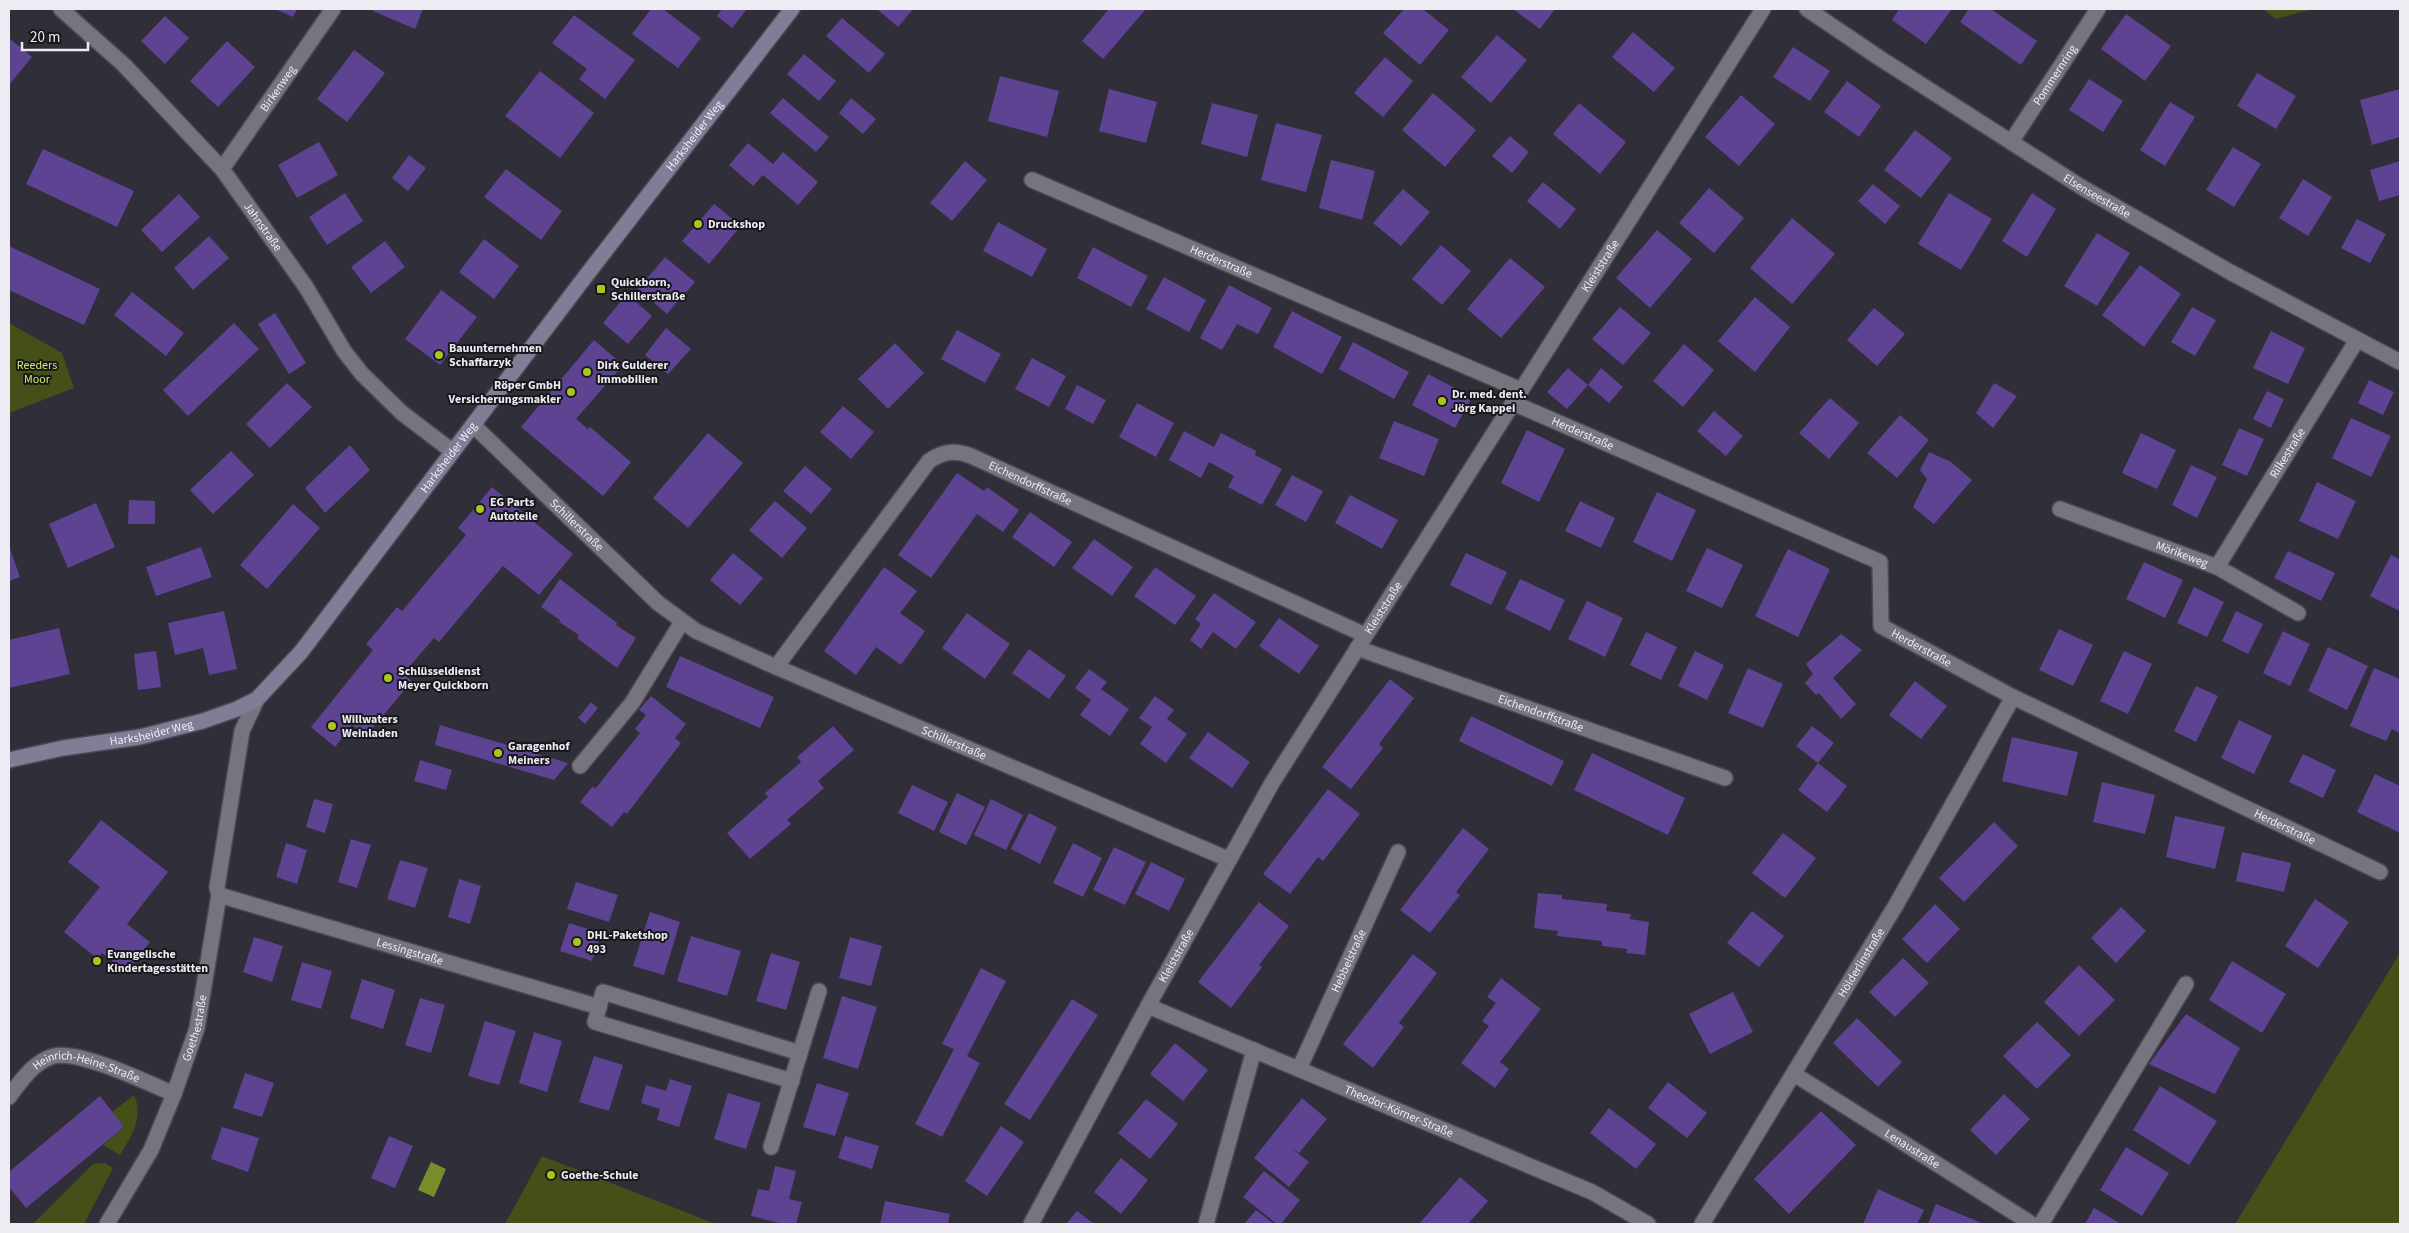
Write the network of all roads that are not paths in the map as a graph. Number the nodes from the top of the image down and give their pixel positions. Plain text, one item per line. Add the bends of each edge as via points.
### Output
1 (61, 9) edge
2 (333, 9) edge
3 (792, 9) edge
4 (1763, 9) edge
5 (1807, 9) edge
6 (2098, 9) edge
7 (2011, 142) junction
8 (222, 168) junction
9 (1032, 180) dead end
10 (2357, 340) junction
11 (2400, 362) edge
12 (1517, 397) junction
13 (473, 425) junction
14 (452, 451) junction
15 (2060, 509) dead end
16 (2217, 567) junction
17 (2298, 613) dead end
18 (682, 622) junction
19 (1361, 642) junction
20 (776, 668) junction
21 (2013, 697) junction
22 (257, 698) junction
23 (9, 760) edge
24 (580, 766) dead end
25 (1725, 778) dead end
26 (1398, 852) dead end
27 (1228, 859) junction
28 (2380, 872) dead end
29 (219, 895) junction
30 (2186, 984) dead end
31 (819, 991) dead end
32 (1148, 1006) junction
33 (599, 1007) junction
34 (1254, 1050) junction
35 (800, 1053) junction
36 (1300, 1069) junction
37 (1794, 1074) junction
38 (792, 1081) junction
39 (174, 1094) junction
40 (9, 1097) edge
41 (771, 1147) dead end
42 (107, 1224) edge
43 (1031, 1224) edge
44 (1206, 1224) edge
45 (1648, 1224) edge
46 (1702, 1224) edge
47 (2032, 1224) edge
48 (2041, 1224) edge

1 - 8 street, Jahnstraße via 124,66
2 - 8 street, Birkenweg
3 - 13 main road, Harksheider Weg
4 - 12 street, Kleiststraße
5 - 7 street, Elsenseestraße
6 - 7 street, Pommernring
7 - 10 street, Elsenseestraße via 2158,232
8 - 14 street, Jahnstraße via 306,287 344,352 402,413
9 - 12 street, Herderstraße
10 - 11 street, Elsenseestraße
10 - 16 street, Rilkestraße
12 - 19 street, Kleiststraße
12 - 21 street, Herderstraße via 1880,562 1881,626
13 - 14 main road, Harksheider Weg
13 - 18 street, Schillerstraße via 658,603
14 - 22 main road, Harksheider Weg via 301,652
15 - 16 street, Mörikeweg
16 - 17 street, Mörikeweg
18 - 20 street, Schillerstraße via 709,638
18 - 24 street via 632,702
19 - 20 street, Eichendorffstraße via 971,456 948,452 930,461
19 - 25 street, Eichendorffstraße
19 - 27 street, Kleiststraße
20 - 27 street, Schillerstraße
21 - 28 street, Herderstraße
21 - 37 street, Hölderlinstraße via 1896,905
22 - 23 main road, Harksheider Weg via 203,721 140,737
22 - 29 street, Goethestraße via 242,730 217,887
26 - 36 street, Hebbelstraße
27 - 32 street, Kleiststraße
29 - 33 street, Lessingstraße
29 - 39 street, Goethestraße via 197,1028
30 - 48 street
31 - 35 street
32 - 34 street, Theodor-Körner-Straße
32 - 43 street, Kleiststraße
33 - 35 street via 603,992
33 - 38 street via 595,1022
34 - 36 street, Theodor-Körner-Straße
34 - 44 street
35 - 38 street
36 - 45 street, Theodor-Körner-Straße via 1592,1192
37 - 46 street, Hölderlinstraße
37 - 47 street, Lenaustraße
38 - 41 street
39 - 40 street, Heinrich-Heine-Straße via 113,1069 65,1055 53,1056 31,1070
39 - 42 street, Goethestraße via 151,1150

